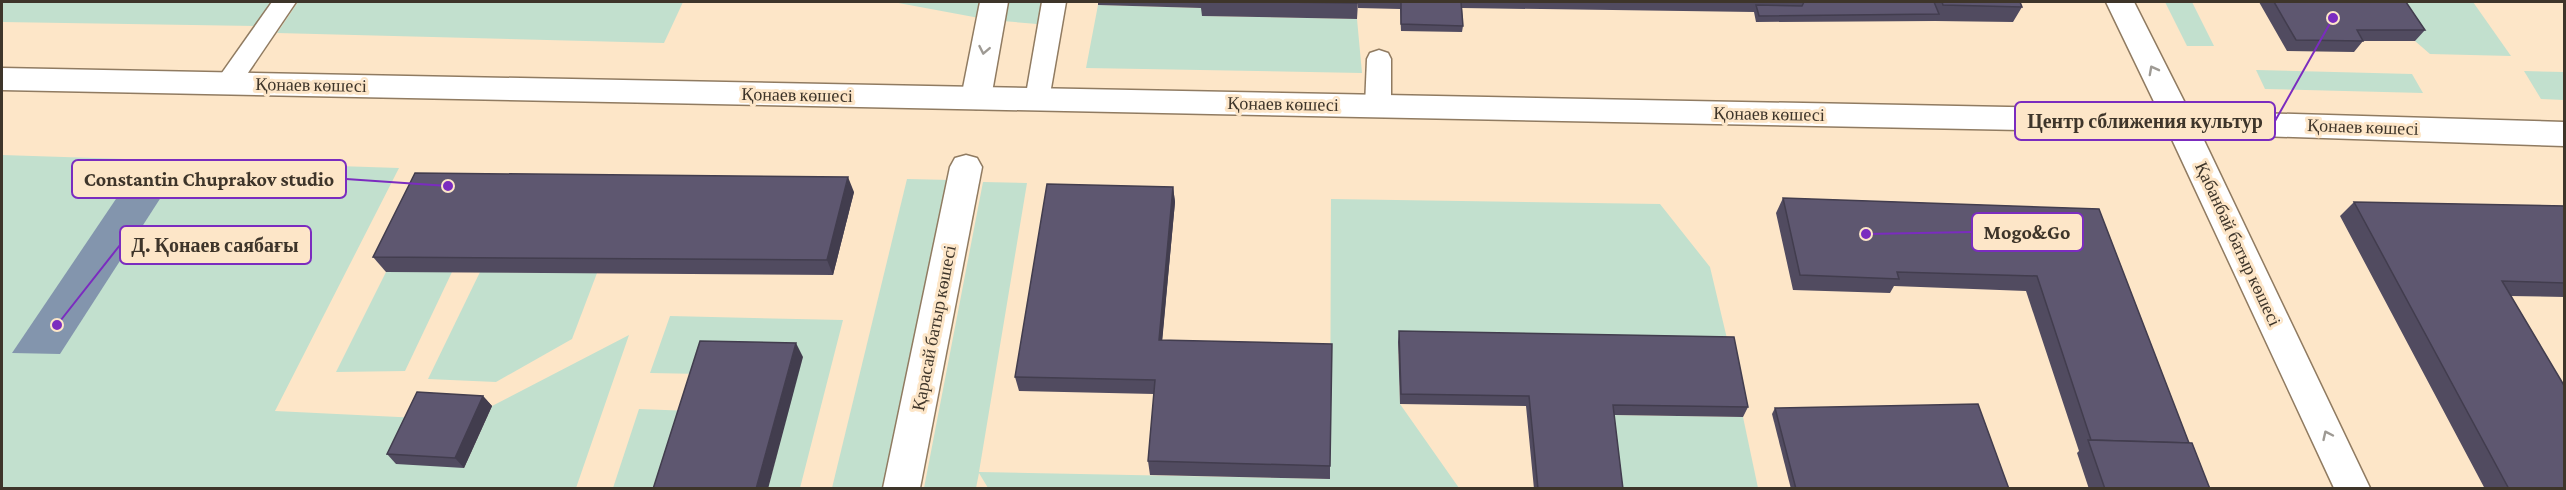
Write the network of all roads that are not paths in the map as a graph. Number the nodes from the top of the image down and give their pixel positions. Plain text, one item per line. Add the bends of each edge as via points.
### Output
1 (284, 2) edge
2 (994, 2) edge
3 (1054, 2) edge
4 (2120, 2) edge
5 (1379, 59) dead end
6 (2, 79) edge
7 (228, 83) junction
8 (976, 98) junction
9 (1036, 100) junction
10 (1378, 106) junction
11 (2180, 122) junction
12 (2565, 134) edge
13 (966, 167) dead end
14 (901, 489) edge
15 (2352, 489) edge

1 - 7 lane
2 -> 8 street
3 - 9 lane
11 -> 4 street, Қабанбай батыр көшесі
5 - 10 lane
6 - 7 street, Қонаев көшесі
7 - 8 street, Қонаев көшесі
8 - 9 street, Қонаев көшесі
9 - 10 street, Қонаев көшесі
10 - 11 street, Қонаев көшесі
11 - 12 street, Қонаев көшесі
15 -> 11 street, Қабанбай батыр көшесі
13 - 14 street, Қарасай батыр көшесі

